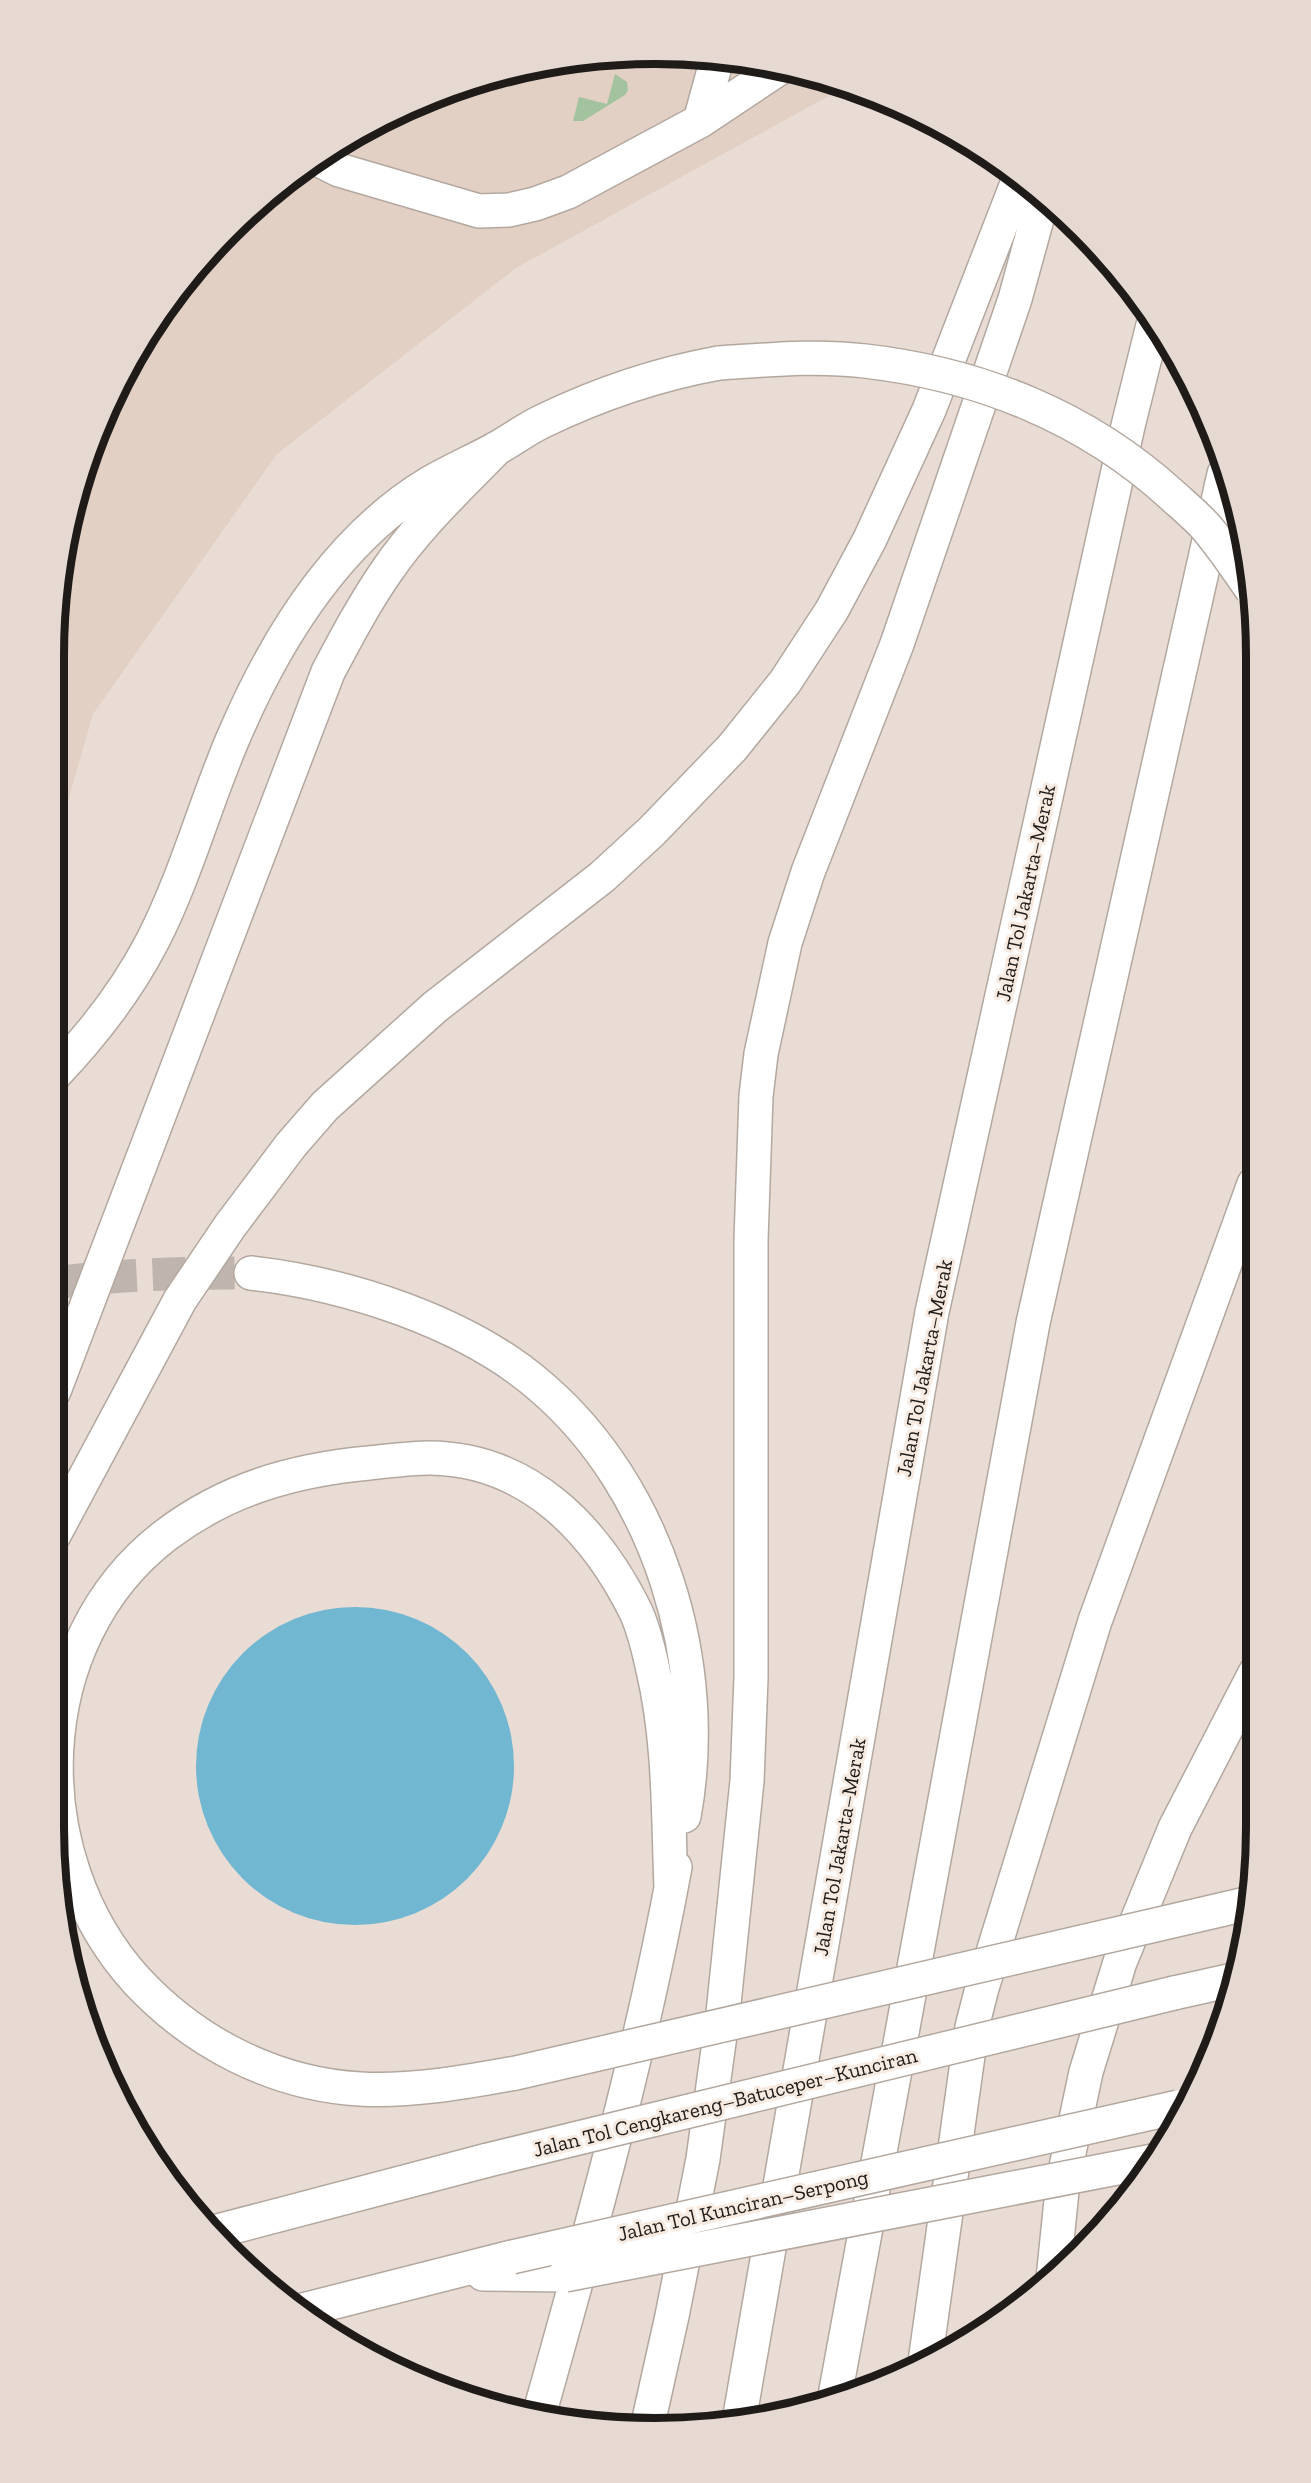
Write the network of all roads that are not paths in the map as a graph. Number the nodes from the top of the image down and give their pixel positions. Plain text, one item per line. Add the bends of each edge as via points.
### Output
1 (715, 68) edge
2 (768, 76) edge
3 (700, 121) junction
4 (327, 164) edge
5 (1016, 187) edge
6 (1040, 207) edge
7 (1151, 333) edge
8 (497, 448) junction
9 (1221, 487) edge
10 (1240, 575) edge
11 (64, 1064) edge
12 (1246, 1206) edge
13 (251, 1273) tunnel mouth
14 (64, 1365) edge
15 (64, 1516) edge
16 (1246, 1690) edge
17 (64, 1696) edge
18 (64, 1835) edge
19 (671, 1888) junction
20 (1235, 1906) edge
21 (1226, 1982) edge
22 (1176, 2107) edge
23 (1142, 2163) edge
24 (223, 2230) edge
25 (1055, 2262) edge
26 (445, 2273) junction
27 (934, 2301) junction
28 (312, 2308) edge
29 (943, 2343) edge
30 (926, 2353) edge
31 (836, 2390) edge
32 (542, 2407) edge
33 (741, 2412) edge
34 (649, 2418) edge

1 - 3 main road
2 - 3 main road
3 - 4 main road via 568,192 509,210 479,211
5 - 15 main road via 929,410 870,539 827,619 785,682 732,748 652,831 602,877 419,1021 326,1106 291,1145 180,1300
6 - 34 main road via 1015,299 901,633 808,872 785,943 761,1054 751,1240 751,1678 747,1781 703,2159
7 - 33 main road, Jalan Tol Jakarta–Merak via 932,1312
8 - 10 main road, bridge via 542,422 678,370 719,363 826,358 864,361 958,378 1008,394 1086,431 1146,472 1204,526
8 - 11 main road via 429,484 374,525 312,595 257,685 152,943 123,990
8 - 14 main road via 387,570 328,672
9 - 31 main road via 1033,1323
12 - 27 main road via 1095,1621 982,1988 972,2027
13 - 19 main road via 321,1284 350,1293 410,1312 483,1346 540,1386 599,1448 638,1511 664,1573 685,1656 690,1702 689,1782
16 - 25 main road via 1175,1828 1120,1962 1086,2072 1064,2181
17 - 19 main road, bridge via 72,1667 106,1600 162,1538 198,1512 231,1495 302,1472 347,1465 431,1458 501,1471 532,1486 564,1510 592,1541 638,1615 661,1704
18 - 20 main road, bridge via 83,1900 109,1945 160,2005 217,2047 290,2077 358,2089 456,2084 516,2073
19 - 32 main road via 650,1995
21 - 24 main road, Jalan Tol Cengkareng–Batuceper–Kunciran, bridge via 488,2160
22 - 26 main road, Jalan Tol Kunciran–Serpong, bridge
23 - 26 main road, bridge via 565,2275
26 - 28 main road, Jalan Tol Kunciran–Serpong
27 - 29 main road
27 - 30 main road

